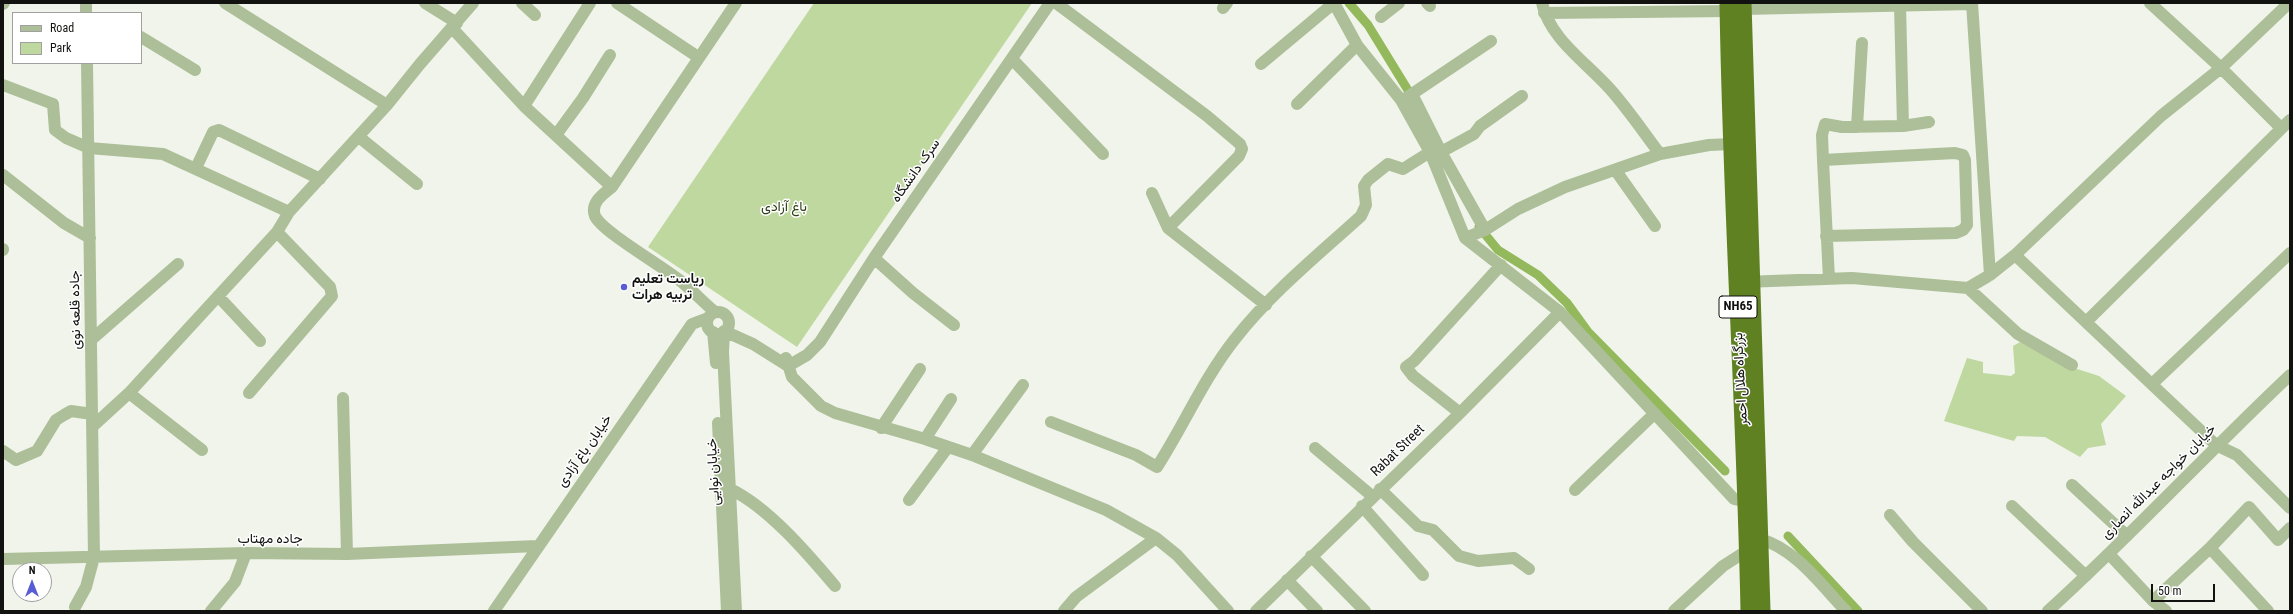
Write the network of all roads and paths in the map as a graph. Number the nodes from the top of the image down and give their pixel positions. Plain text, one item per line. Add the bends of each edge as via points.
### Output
1 (225, 3) edge
2 (425, 3) edge
3 (474, 3) edge
4 (522, 3) edge
5 (590, 3) edge
6 (617, 3) edge
7 (736, 3) edge
8 (1050, 3) edge
9 (1056, 3) edge
10 (1334, 3) edge
11 (1399, 3) edge
12 (2150, 3) edge
13 (2289, 3) edge
14 (1972, 4) edge
15 (1900, 5) junction
16 (1736, 7) edge
17 (1543, 8) edge
18 (535, 15) dead end
19 (1380, 18) dead end
20 (455, 26) junction
21 (142, 38) edge
22 (1491, 41) dead end
23 (1862, 43) dead end
24 (1357, 45) junction
25 (610, 55) dead end
26 (698, 57) junction
27 (1012, 59) junction
28 (87, 64) edge
29 (1261, 64) dead end
30 (2221, 68) junction
31 (195, 70) dead end
32 (3, 85) edge
33 (1412, 94) junction
34 (1522, 96) dead end
35 (1401, 100) junction
36 (1297, 104) dead end
37 (387, 105) junction
38 (524, 106) junction
39 (1928, 122) dead end
40 (2286, 124) edge
41 (1857, 126) junction
42 (1904, 126) junction
43 (556, 135) junction
44 (359, 137) junction
45 (1732, 144) junction
46 (89, 148) junction
47 (1436, 152) junction
48 (1103, 154) dead end
49 (1660, 154) junction
50 (1822, 160) junction
51 (196, 168) junction
52 (1616, 171) junction
53 (3, 175) edge
54 (320, 179) junction
55 (417, 184) dead end
56 (612, 188) junction
57 (1152, 193) dead end
58 (289, 212) junction
59 (1655, 226) dead end
60 (1168, 228) junction
61 (1485, 230) junction
62 (277, 232) junction
63 (1826, 236) junction
64 (90, 238) junction
65 (1464, 238) junction
66 (2290, 253) edge
67 (2015, 255) junction
68 (874, 258) junction
69 (178, 264) dead end
70 (1501, 265) junction
71 (1990, 274) junction
72 (1829, 279) junction
73 (1744, 282) junction
74 (1968, 288) junction
75 (218, 296) junction
76 (1266, 305) junction
77 (1560, 312) junction
78 (711, 315) junction
79 (2086, 322) junction
80 (954, 325) dead end
81 (722, 329) junction
82 (91, 340) junction
83 (260, 341) dead end
84 (753, 344) junction
85 (787, 361) junction
86 (724, 363) junction
87 (2072, 365) dead end
88 (920, 370) dead end
89 (2290, 375) edge
90 (2152, 384) junction
91 (1023, 385) dead end
92 (129, 393) junction
93 (249, 393) dead end
94 (343, 398) dead end
95 (951, 398) dead end
96 (1460, 413) junction
97 (1654, 414) junction
98 (93, 420) junction
99 (1050, 422) dead end
100 (881, 428) junction
101 (925, 439) junction
102 (2216, 444) junction
103 (948, 447) junction
104 (1315, 448) dead end
105 (202, 450) dead end
106 (3, 451) edge
107 (972, 455) junction
108 (2072, 485) dead end
109 (730, 489) junction
110 (1574, 490) dead end
111 (1376, 493) junction
112 (909, 500) dead end
113 (1747, 502) junction
114 (1362, 506) junction
115 (2012, 506) dead end
116 (2290, 508) edge
117 (1890, 515) dead end
118 (2290, 528) edge
119 (2127, 536) junction
120 (1156, 538) junction
121 (1754, 544) junction
122 (537, 546) junction
123 (2210, 548) junction
124 (246, 553) junction
125 (347, 554) junction
126 (2109, 554) junction
127 (1311, 556) junction
128 (94, 557) junction
129 (3, 559) edge
130 (1529, 569) dead end
131 (1423, 575) dead end
132 (2086, 576) junction
133 (1287, 580) junction
134 (835, 586) dead end
135 (2153, 601) junction
136 (75, 607) dead end
137 (219, 608) edge
138 (494, 611) edge
139 (727, 611) edge
140 (736, 611) edge
141 (1064, 611) edge
142 (1228, 611) edge
143 (1256, 611) edge
144 (1317, 611) edge
145 (1365, 611) edge
146 (1674, 611) edge
147 (1749, 611) edge
148 (1762, 611) edge
149 (1846, 611) edge
150 (1982, 611) edge
151 (2048, 611) edge
152 (2166, 611) edge
153 (2268, 611) edge

1 - 37 street
2 - 20 street
3 - 20 street
4 - 18 street
5 - 38 street
6 - 26 street
7 - 26 street
8 - 27 street, سرک دانشگاه
9 - 60 street via 1207,116 1240,144 1242,149 1238,156
10 - 24 street
10 - 29 street
11 - 19 street
12 - 30 street
13 - 30 street
14 - 15 street
14 - 71 street
15 - 16 street
15 - 42 street
16 - 17 street
16 - 45 highway, بزرگراه هلال احمر / NH65
16 - 73 highway, بزرگراه هلال احمر / NH65
17 - 49 street via 1562,42 1610,89
20 - 37 street
20 - 38 street
21 - 31 street
22 - 33 street
23 - 41 street
24 - 35 street
24 - 36 street
25 - 43 street via 584,98
26 - 56 street via 684,82
27 - 48 street
27 - 68 street, سرک دانشگاه
28 - 46 street, جاده قلعه نوی
30 - 40 street
30 - 67 street via 2160,116
32 - 46 street via 53,104 55,130
33 - 35 street
33 - 47 street
34 - 47 street via 1480,126 1474,134
35 - 47 street
37 - 44 street
38 - 43 street
39 - 42 street
40 - 79 street
41 - 42 street
41 - 50 street via 1825,124 1822,135
43 - 56 street
44 - 54 street
44 - 55 street
45 - 49 street via 1709,145
45 - 73 highway, بزرگراه هلال احمر / NH65
46 - 51 street via 163,154
46 - 64 street, جاده قلعه نوی
47 - 61 street
47 - 65 street
47 - 76 street via 1402,169 1388,164 1368,180 1364,186 1366,205 1361,216
49 - 52 street
50 - 63 street
50 - 63 street via 1955,153 1963,155 1965,160 1966,225 1963,230 1956,233
51 - 54 street via 213,132 219,130
51 - 58 street
52 - 59 street
52 - 61 street via 1558,190 1518,209
53 - 64 street via 64,223
54 - 58 street
56 - 78 street via 601,194 594,206 596,218 612,234 683,282
57 - 60 street
58 - 62 street
60 - 76 street
61 - 65 street
62 - 75 street
62 - 93 street via 330,286 332,296
63 - 72 street
64 - 82 street, جاده قلعه نوی
65 - 70 street
66 - 90 street
67 - 71 street
67 - 79 street
68 - 80 street
68 - 85 street, سرک دانشگاه via 820,342 807,356
69 - 82 street
70 - 77 street
70 - 96 street via 1406,367 1413,376
71 - 74 street
72 - 73 street
72 - 74 street via 1852,278
73 - 113 highway, بزرگراه هلال احمر / NH65
73 - 121 highway, بزرگراه هلال احمر / NH65
74 - 87 street via 2018,334
75 - 83 street
75 - 92 street
76 - 99 street via 1235,339 1209,376 1157,467 1136,455
77 - 96 street, Rabat Street
77 - 97 street
78 - 81 street via 708,326
78 - 81 street via 723,314 728,321
78 - 122 street, خیابان باغ آزادی via 692,324
79 - 90 street
81 - 84 street
81 - 85 street
81 - 86 street, خیابان نوایی
81 - 139 street, خیابان نوایی
82 - 98 street, جاده قلعه نوی
84 - 85 street
84 - 86 street via 737,345 730,351
85 - 100 street via 792,377 821,406
86 - 109 street, خیابان نوایی
88 - 100 street
89 - 102 street, خیابان خواجه عبدالله انصاری
90 - 102 street
91 - 107 street
92 - 98 street
92 - 105 street
94 - 125 street
95 - 101 street
96 - 111 street, Rabat Street
97 - 110 street
97 - 113 street via 1734,499
98 - 106 street via 71,411 56,420 38,451 16,460
98 - 128 street, جاده قلعه نوی
100 - 101 street
101 - 103 street
102 - 116 street via 2237,455
102 - 119 street, خیابان خواجه عبدالله انصاری
103 - 107 street
103 - 112 street
104 - 111 street
107 - 120 street via 1106,510
108 - 119 street
109 - 134 street via 758,507 807,554
109 - 140 street, خیابان نوایی
111 - 114 street, Rabat Street
111 - 130 street via 1418,526 1433,530 1459,556 1478,561 1514,558
113 - 121 highway, بزرگراه هلال احمر / NH65
114 - 127 street, Rabat Street
114 - 131 street
115 - 132 street
117 - 150 street via 1913,542
118 - 123 street via 2278,540 2249,507
119 - 126 street, خیابان خواجه عبدالله انصاری
120 - 141 street via 1076,597
120 - 142 street via 1176,555
121 - 146 street via 1723,566
121 - 147 highway, بزرگراه هلال احمر / NH65
121 - 148 highway, بزرگراه هلال احمر / NH65
121 - 149 street via 1773,542 1788,551
122 - 125 street, جاده مهتاب
122 - 138 street, خیابان باغ آزادی
123 - 135 street
123 - 153 street
124 - 125 street, جاده مهتاب
124 - 128 street, جاده مهتاب
124 - 137 street via 234,582
126 - 132 street, خیابان خواجه عبدالله انصاری
126 - 135 street
127 - 133 street, Rabat Street
127 - 145 street
128 - 129 street, جاده مهتاب
128 - 136 street, جاده قلعه نوی via 86,587
132 - 151 street, خیابان خواجه عبدالله انصاری
133 - 143 street, Rabat Street
133 - 144 street
135 - 152 street

